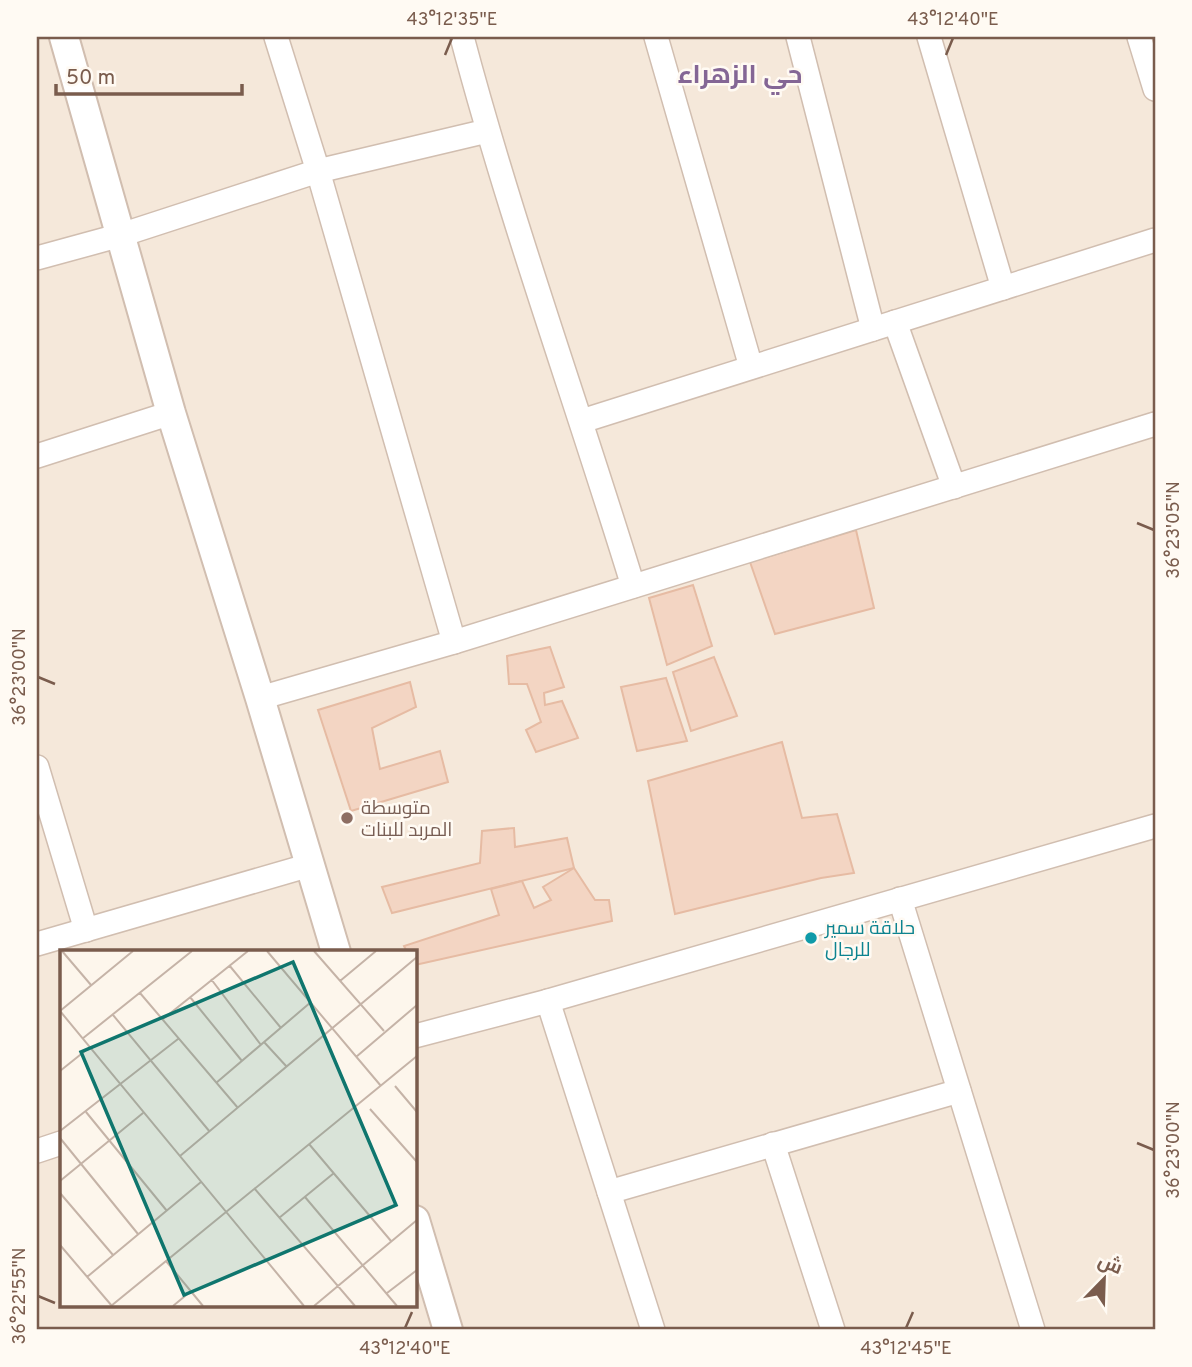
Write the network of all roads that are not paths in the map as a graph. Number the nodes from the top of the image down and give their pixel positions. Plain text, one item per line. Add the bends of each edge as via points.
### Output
1 (64, 37) edge
2 (276, 37) edge
3 (463, 37) edge
4 (656, 37) edge
5 (798, 37) edge
6 (929, 37) edge
7 (1139, 37) edge
8 (1155, 89) edge
9 (487, 131) junction
10 (318, 171) junction
11 (121, 235) junction
12 (1155, 240) edge
13 (37, 258) edge
14 (1003, 288) junction
15 (895, 322) junction
16 (873, 329) junction
17 (751, 368) junction
18 (171, 413) junction
19 (582, 421) junction
20 (1155, 424) edge
21 (37, 456) edge
22 (954, 487) junction
23 (633, 586) junction
24 (454, 642) junction
25 (260, 698) junction
26 (37, 767) edge
27 (1155, 826) edge
28 (310, 866) junction
29 (900, 899) junction
30 (86, 930) junction
31 (37, 944) edge
32 (335, 950) edge
33 (548, 1000) junction
34 (416, 1036) edge
35 (959, 1091) junction
36 (60, 1143) edge
37 (773, 1144) junction
38 (37, 1151) edge
39 (609, 1192) junction
40 (416, 1223) edge
41 (448, 1330) edge
42 (653, 1330) edge
43 (833, 1330) edge
44 (1033, 1330) edge

1 - 11 street
2 - 10 street
3 - 9 street
4 - 17 street
5 - 16 street
6 - 14 street
7 - 8 street
9 - 10 street
9 - 19 street
10 - 11 street
10 - 24 street
11 - 13 street
11 - 18 street
12 - 14 street
14 - 15 street
15 - 16 street
15 - 22 street
16 - 17 street
17 - 19 street
18 - 21 street
18 - 25 street
19 - 23 street
20 - 22 street
22 - 23 street
23 - 24 street
24 - 25 street
25 - 28 street
26 - 30 street
27 - 29 street
28 - 30 street
28 - 32 street
29 - 33 street
29 - 35 street
30 - 31 street
33 - 34 street
33 - 39 street
35 - 37 street
35 - 44 street
36 - 38 street
37 - 39 street
37 - 43 street
39 - 42 street
40 - 41 street

